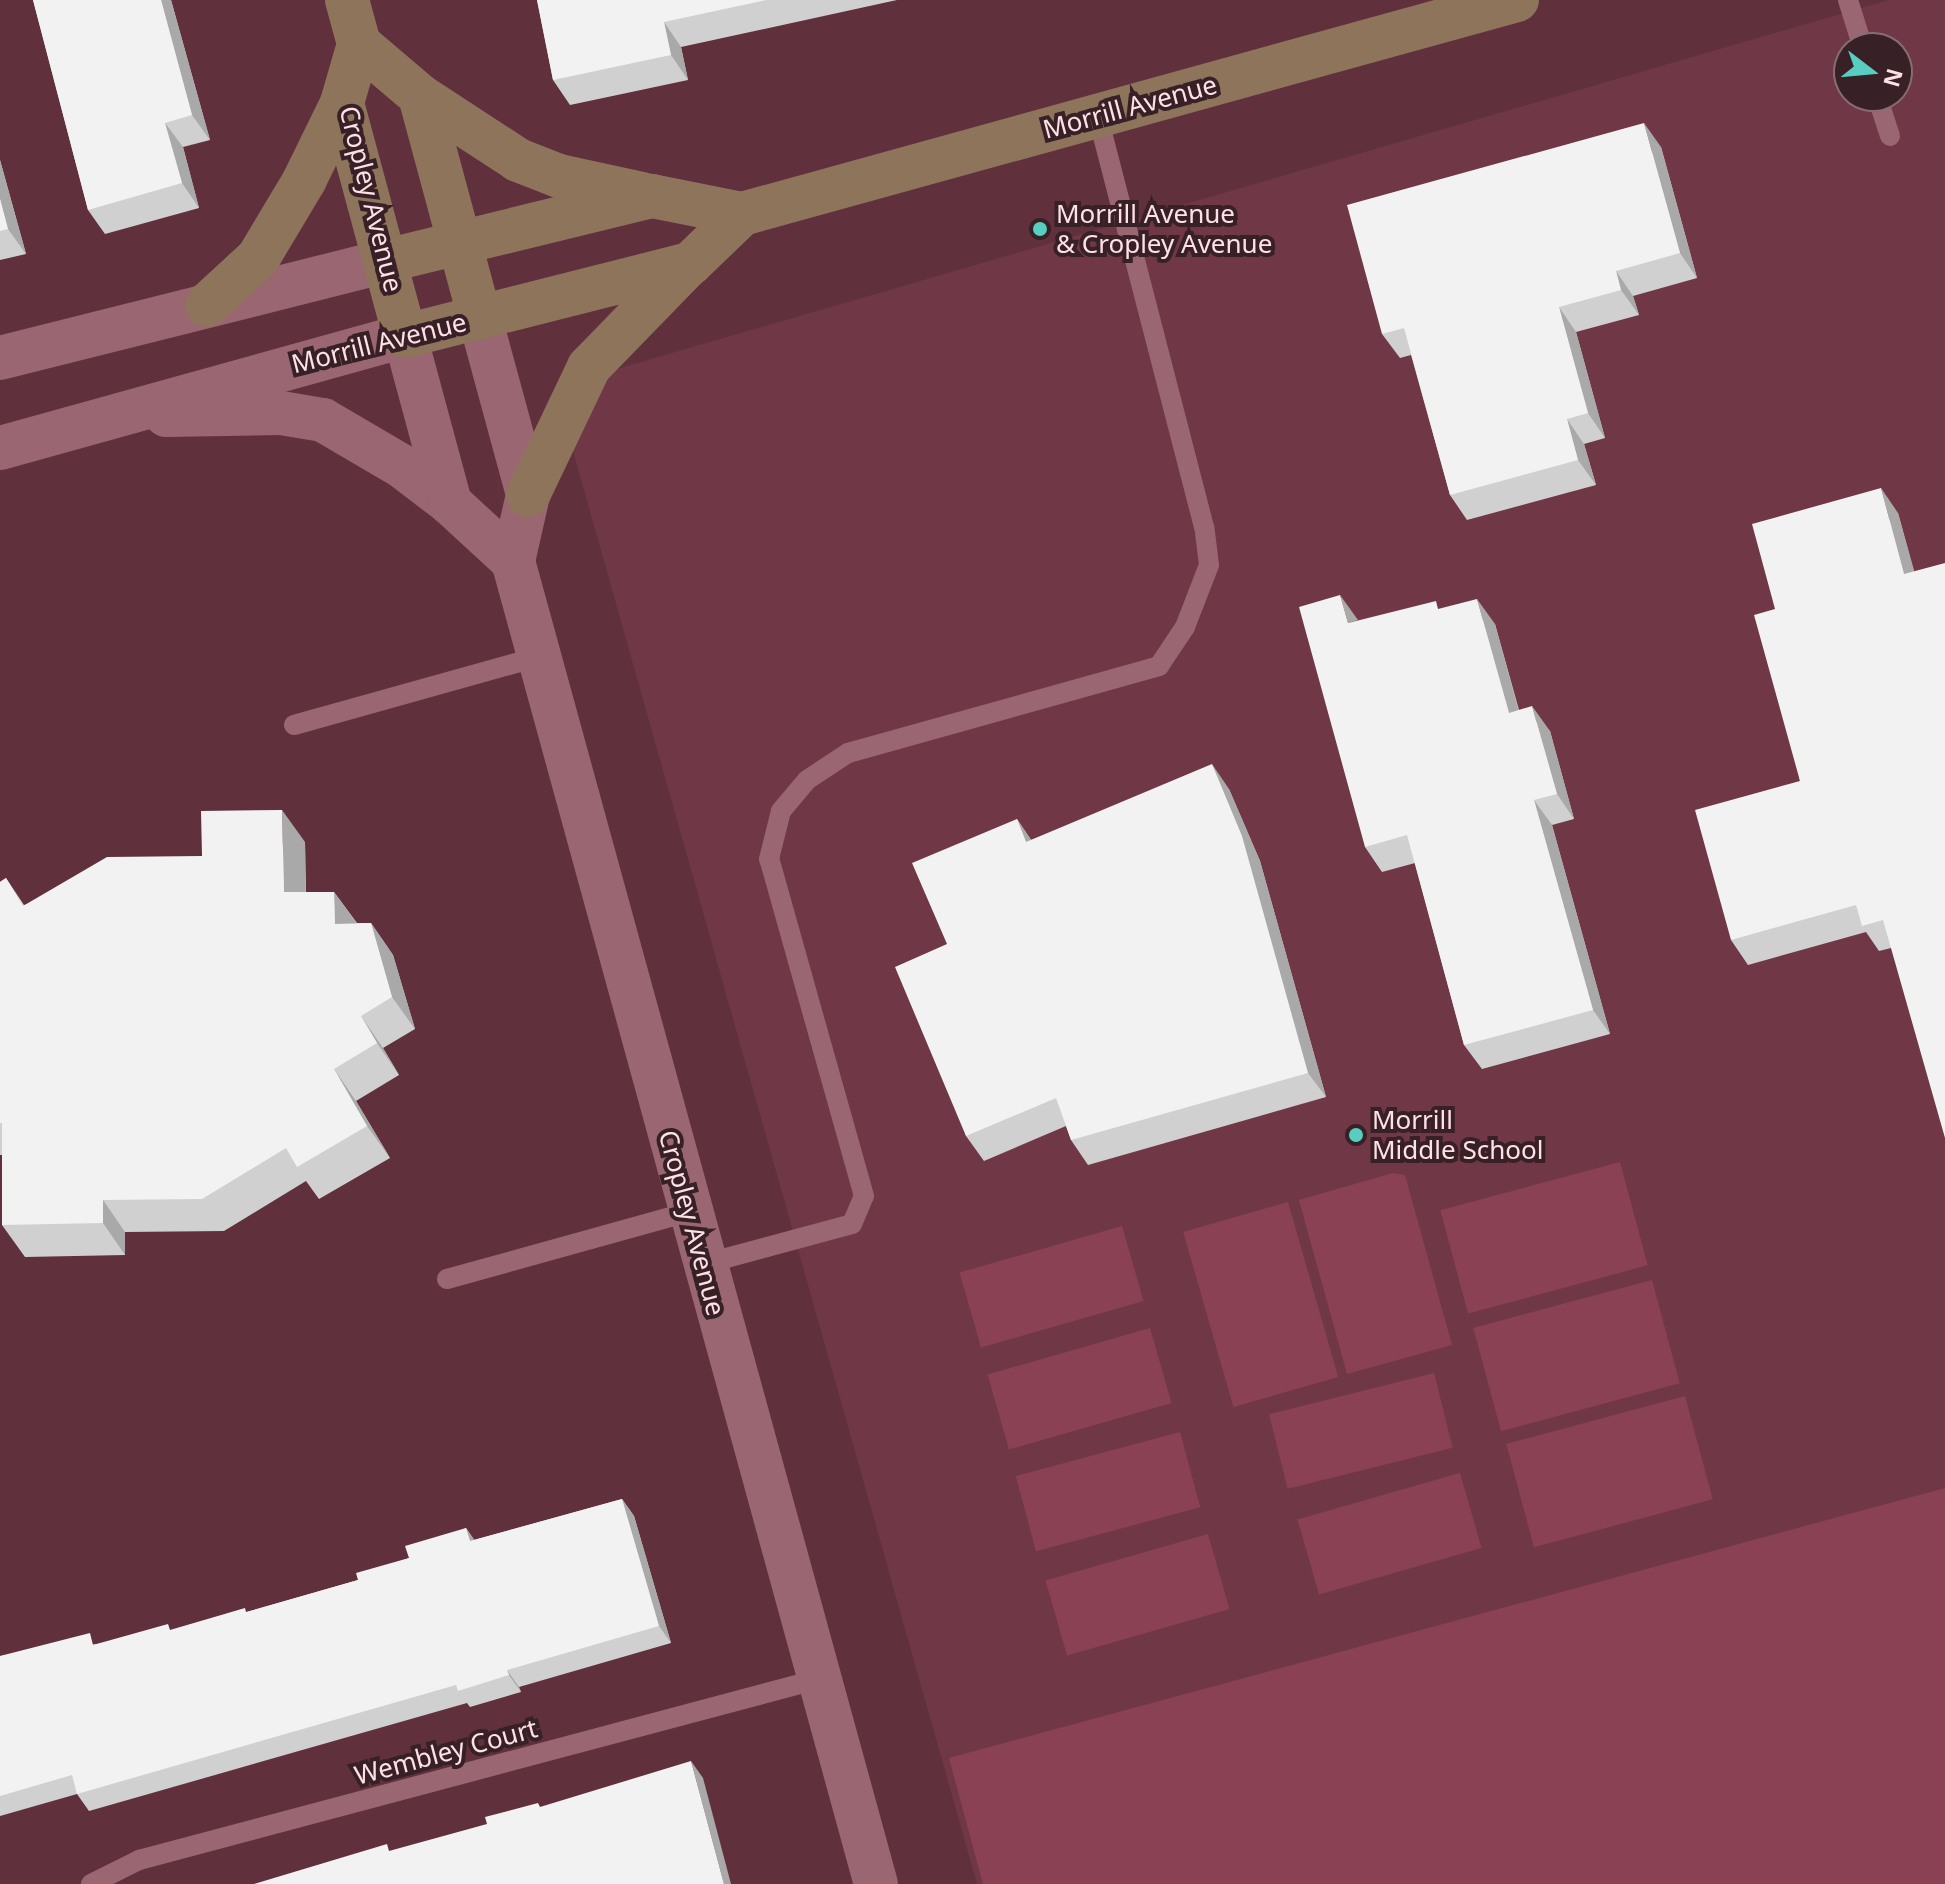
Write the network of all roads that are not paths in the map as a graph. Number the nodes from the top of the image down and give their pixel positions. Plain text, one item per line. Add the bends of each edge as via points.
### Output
1 (347, 0) edge
2 (1517, 0) edge
3 (1848, 0) edge
4 (1858, 32) edge
5 (359, 44) junction
6 (420, 96) junction
7 (342, 103) junction
8 (1882, 112) edge
9 (1098, 116) junction
10 (1890, 136) dead end
11 (652, 196) junction
12 (742, 214) junction
13 (460, 243) junction
14 (385, 261) junction
15 (690, 264) junction
16 (207, 305) junction
17 (480, 318) junction
18 (405, 336) junction
19 (0, 358) edge
20 (107, 416) junction
21 (0, 448) edge
22 (528, 495) junction
23 (450, 503) junction
24 (513, 561) junction
25 (538, 657) junction
26 (294, 725) dead end
27 (689, 1212) junction
28 (704, 1264) junction
29 (447, 1279) dead end
30 (819, 1679) junction
31 (91, 1884) edge
32 (876, 1884) edge

1 - 5 main road
2 - 9 main road, Morrill Avenue
3 - 4 lane
5 - 6 main road
5 - 7 main road, Cropley Avenue
6 - 11 main road via 518,160 559,176
6 - 13 main road, Cropley Avenue
7 - 14 main road, Cropley Avenue
7 - 16 main road via 258,258
8 - 10 lane
9 - 12 main road, Morrill Avenue
9 - 28 lane via 1204,527 1209,565 1185,627 1159,666 848,753 807,780 781,811 769,859 864,1196 852,1224
11 - 12 main road, Morrill Avenue
11 - 13 main road, Morrill Avenue
12 - 15 main road, Morrill Avenue
13 - 14 main road, Morrill Avenue
13 - 17 main road, Cropley Avenue
14 - 16 street, Morrill Avenue
14 - 18 main road, Cropley Avenue
15 - 17 main road, Morrill Avenue
15 - 22 main road via 589,367
16 - 19 street, Morrill Avenue
17 - 18 main road, Morrill Avenue
17 - 22 street, Cropley Avenue
18 - 20 street, Morrill Avenue
18 - 23 street, Cropley Avenue
20 - 21 street, Morrill Avenue
20 - 23 street via 281,413 323,420 403,467
22 - 24 street, Cropley Avenue
23 - 24 street
24 - 25 street, Cropley Avenue
25 - 26 lane
25 - 27 street, Cropley Avenue
27 - 28 street, Cropley Avenue
27 - 29 lane
28 - 30 street, Cropley Avenue
30 - 31 lane, Wembley Court via 139,1860
30 - 32 street, Cropley Avenue

